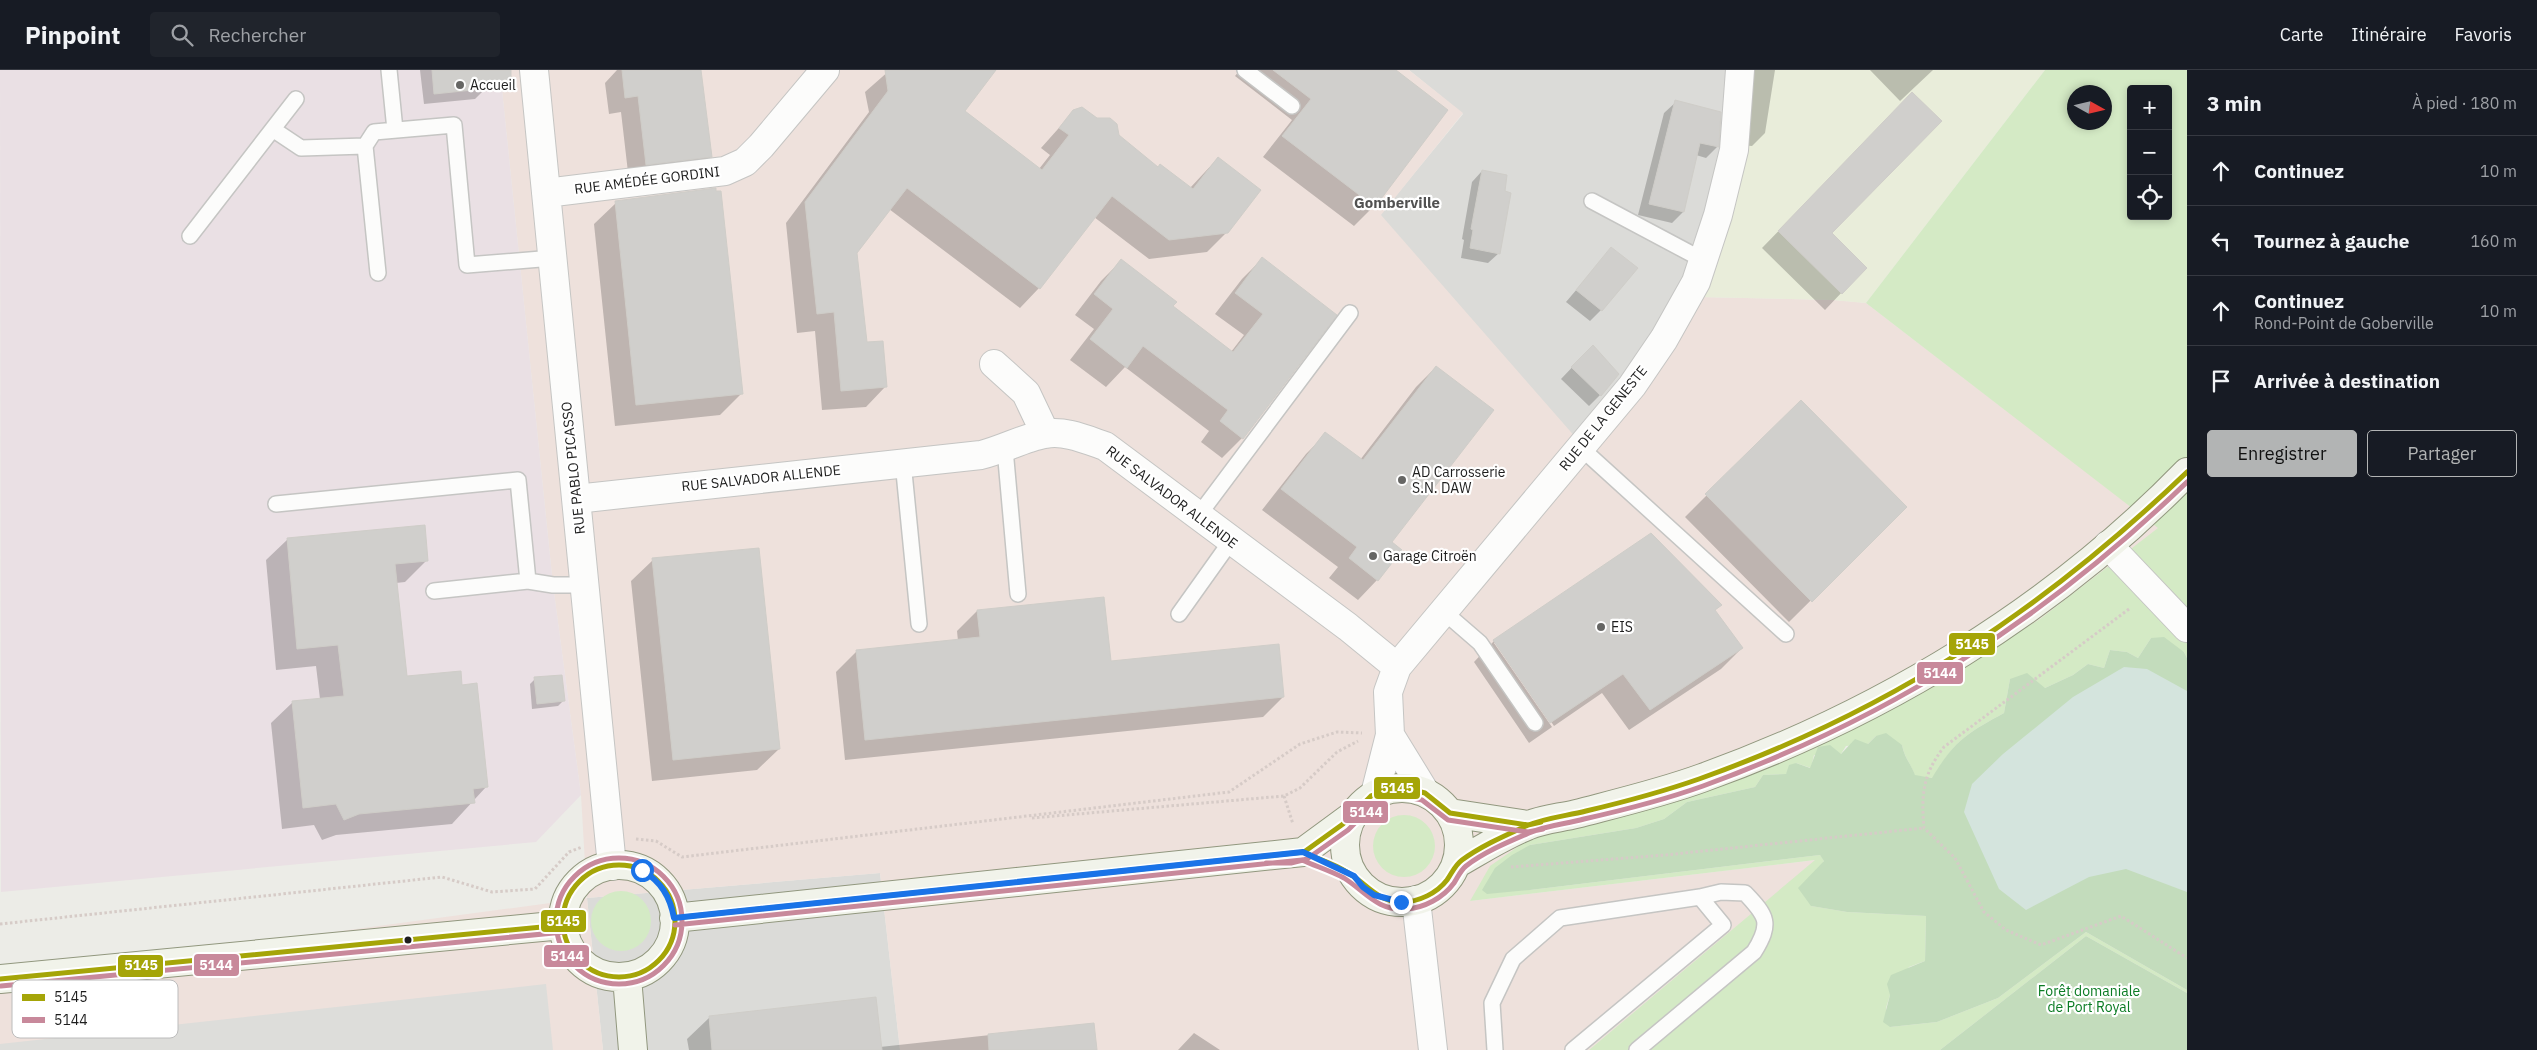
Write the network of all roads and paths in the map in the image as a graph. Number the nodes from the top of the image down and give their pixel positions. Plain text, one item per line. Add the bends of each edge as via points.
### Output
1 (389, 70) edge
2 (534, 70) edge
3 (825, 70) edge
4 (1245, 70) edge
5 (1740, 70) edge
6 (296, 99) dead end
7 (1292, 106) dead end
8 (274, 130) junction
9 (395, 130) junction
10 (365, 146) junction
11 (546, 193) junction
12 (1592, 201) dead end
13 (190, 236) dead end
14 (552, 258) junction
15 (1703, 260) junction
16 (378, 273) dead end
17 (1350, 314) dead end
18 (994, 364) dead end
19 (1045, 433) junction
20 (1580, 448) junction
21 (1005, 449) junction
22 (902, 462) junction
23 (2187, 472) edge
24 (576, 498) junction
25 (276, 504) dead end
26 (1198, 516) junction
27 (1231, 541) junction
28 (2108, 545) junction
29 (528, 581) junction
30 (586, 585) junction
31 (434, 591) dead end
32 (2151, 592) junction
33 (1018, 594) dead end
34 (1443, 611) junction
35 (1179, 614) dead end
36 (919, 624) dead end
37 (2187, 628) edge
38 (1786, 634) dead end
39 (1397, 667) junction
40 (1534, 723) dead end
41 (1390, 734) junction
42 (1425, 792) junction
43 (1375, 794) junction
44 (1450, 813) junction
45 (1352, 816) junction
46 (986, 821) junction
47 (1528, 825) junction
48 (1924, 828) junction
49 (609, 836) junction
50 (1498, 840) junction
51 (1303, 852) junction
52 (1456, 864) junction
53 (612, 866) junction
54 (1354, 876) junction
55 (1700, 897) junction
56 (1416, 900) junction
57 (674, 918) junction
58 (0, 924) edge
59 (563, 925) junction
60 (2187, 958) edge
61 (627, 977) junction
62 (0, 979) edge
63 (633, 1050) edge
64 (1433, 1050) edge
65 (1494, 1050) edge
66 (1573, 1050) edge
67 (1637, 1050) edge

1 - 9 lane
2 - 11 street, RUE PABLO PICASSO
3 - 11 street, RUE AMÉDÉE GORDINI via 761,146 738,165 724,171
4 - 7 lane
5 - 15 street, RUE DE LA GENESTE via 1734,150
6 - 8 lane
8 - 10 lane via 301,148
8 - 13 lane
9 - 10 lane via 374,132
9 - 14 lane via 454,125 466,265
10 - 16 lane
11 - 14 street, RUE PABLO PICASSO
12 - 15 lane
14 - 24 street, RUE PABLO PICASSO
15 - 20 street, RUE DE LA GENESTE via 1696,282 1664,339 1632,386
17 - 26 lane
18 - 19 street via 1026,393
19 - 21 street, RUE SALVADOR ALLENDE
19 - 26 street, RUE SALVADOR ALLENDE via 1076,435 1105,446
20 - 34 street, RUE DE LA GENESTE
20 - 38 lane
21 - 22 street, RUE SALVADOR ALLENDE via 981,455
21 - 33 lane
22 - 24 street, RUE SALVADOR ALLENDE
22 - 36 lane
23 - 28 main road
24 - 30 street, RUE PABLO PICASSO
25 - 29 lane via 518,480
26 - 27 street, RUE SALVADOR ALLENDE
27 - 35 lane
27 - 39 street, RUE SALVADOR ALLENDE
28 - 32 street
28 - 47 main road via 2048,594 1964,651 1817,731 1700,779
29 - 30 lane
29 - 31 lane
30 - 49 street, RUE PABLO PICASSO
32 - 37 street
32 - 48 path via 1944,747 1922,789
34 - 39 street, RUE DE LA GENESTE
34 - 40 lane via 1480,643
39 - 41 street via 1388,692
41 - 42 street
41 - 43 street
41 - 46 path via 1336,732 1300,744 1229,792
41 - 46 path via 1364,738 1337,752 1300,788 1284,796
42 - 43 main road via 1391,788
42 - 44 main road via 1439,800
43 - 45 main road
44 - 47 main road
44 - 52 main road via 1457,829 1459,846
45 - 51 main road
45 - 54 main road via 1344,846
46 - 49 path via 682,857 656,841
47 - 50 main road
48 - 50 path via 1665,856 1509,867
48 - 60 path via 1955,858 1984,912 2006,930 2042,945 2120,916
49 - 53 street, RUE PABLO PICASSO
49 - 58 path via 569,852 535,889 492,892 442,877
50 - 52 main road
51 - 54 main road
51 - 57 main road
52 - 56 main road via 1447,880 1433,893
53 - 57 main road via 642,870 654,878 672,903
53 - 59 main road via 596,870 581,880 564,908
54 - 56 main road via 1374,895 1401,902
55 - 65 lane via 1560,918 1513,960 1492,1003
55 - 66 lane via 1723,925
55 - 67 lane via 1720,892 1745,893 1764,913 1766,926 1761,941 1754,952
56 - 64 street
57 - 61 main road via 674,932 662,956 646,970
59 - 61 main road via 573,954 584,965 597,973
59 - 62 main road
61 - 63 main road

